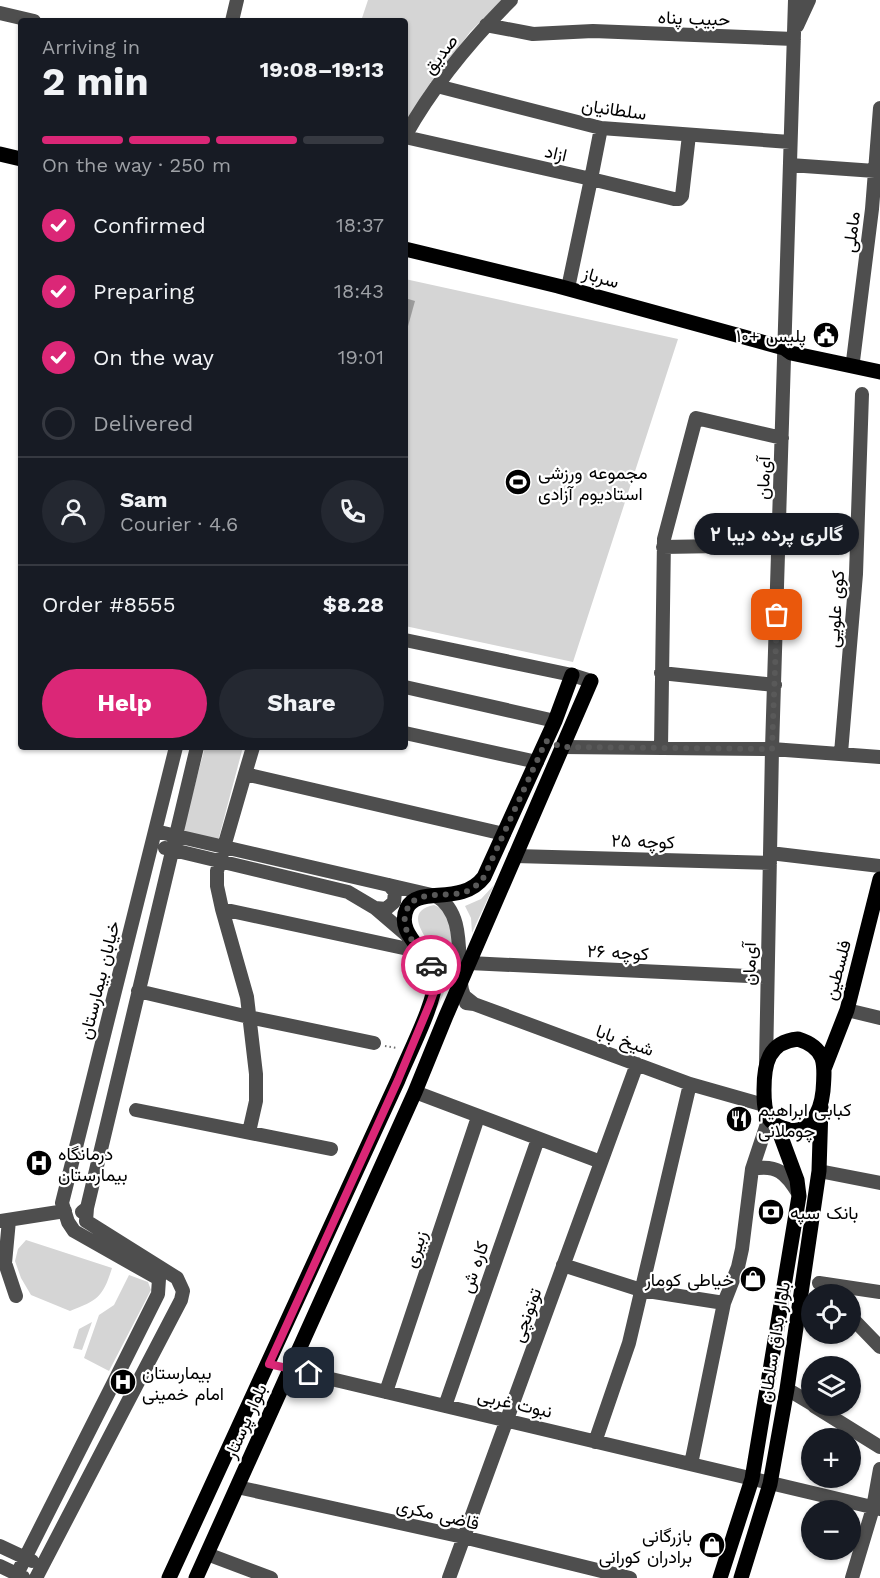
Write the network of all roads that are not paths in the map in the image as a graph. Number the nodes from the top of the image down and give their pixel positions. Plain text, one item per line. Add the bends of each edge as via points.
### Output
1 (237, 0) edge
2 (511, 0) edge
3 (795, 0) edge
4 (809, 0) edge
5 (0, 14) edge
6 (19, 18) edge
7 (233, 18) edge
8 (486, 25) junction
9 (794, 34) junction
10 (437, 86) junction
11 (880, 108) edge
12 (601, 128) junction
13 (408, 131) edge
14 (689, 135) junction
15 (408, 137) edge
16 (790, 142) junction
17 (878, 149) edge
18 (0, 154) edge
19 (18, 158) edge
20 (790, 165) junction
21 (875, 171) junction
22 (591, 179) junction
23 (408, 250) edge
24 (568, 288) junction
25 (784, 348) junction
26 (853, 361) junction
27 (880, 367) edge
28 (880, 372) edge
29 (862, 394) dead end
30 (782, 438) junction
31 (779, 545) junction
32 (663, 548) junction
33 (408, 641) edge
34 (661, 673) junction
35 (572, 675) junction
36 (591, 681) joint
37 (775, 685) junction
38 (408, 688) edge
39 (555, 721) junction
40 (408, 735) edge
41 (546, 741) junction
42 (562, 747) junction
43 (661, 748) junction
44 (772, 749) junction
45 (175, 750) edge
46 (195, 750) edge
47 (252, 750) edge
48 (841, 753) junction
49 (880, 757) edge
50 (537, 762) junction
51 (245, 774) junction
52 (504, 834) junction
53 (153, 838) junction
54 (174, 843) junction
55 (221, 854) junction
56 (515, 856) junction
57 (770, 858) junction
58 (880, 866) edge
59 (880, 879) edge
60 (389, 885) junction
61 (436, 896) junction
62 (375, 908) junction
63 (222, 909) junction
64 (874, 928) edge
65 (417, 946) junction
66 (469, 963) junction
67 (766, 977) junction
68 (460, 982) junction
69 (138, 991) junction
70 (474, 1004) junction
71 (847, 1010) junction
72 (446, 1016) junction
73 (249, 1017) junction
74 (880, 1018) edge
75 (374, 1043) road end
76 (637, 1064) junction
77 (766, 1065) junction
78 (824, 1069) junction
79 (690, 1084) junction
80 (415, 1092) junction
81 (821, 1107) junction
82 (136, 1110) dead end
83 (478, 1117) junction
84 (770, 1117) junction
85 (80, 1132) junction
86 (249, 1132) junction
87 (103, 1138) junction
88 (538, 1139) junction
89 (331, 1149) dead end
90 (601, 1162) junction
91 (752, 1169) junction
92 (819, 1171) junction
93 (880, 1183) edge
94 (800, 1196) junction
95 (87, 1208) junction
96 (66, 1216) junction
97 (4, 1220) edge
98 (563, 1265) junction
99 (812, 1282) junction
100 (815, 1284) edge
101 (641, 1290) junction
102 (880, 1292) edge
103 (16, 1296) dead end
104 (724, 1303) junction
105 (861, 1327) edge
106 (880, 1347) edge
107 (269, 1364) junction
108 (289, 1369) junction
109 (115, 1380) junction
110 (135, 1388) junction
111 (787, 1389) junction
112 (386, 1392) junction
113 (801, 1398) edge
114 (445, 1407) junction
115 (831, 1416) edge
116 (506, 1421) junction
117 (595, 1442) junction
118 (880, 1447) edge
119 (691, 1464) junction
120 (880, 1469) edge
121 (752, 1479) junction
122 (770, 1484) junction
123 (237, 1487) junction
124 (876, 1509) edge
125 (464, 1538) junction
126 (0, 1546) edge
127 (207, 1554) junction
128 (25, 1557) junction
129 (0, 1566) edge
130 (39, 1572) edge
131 (21, 1576) edge
132 (169, 1578) edge
133 (196, 1578) edge
134 (271, 1578) edge
135 (449, 1578) edge
136 (630, 1578) edge
137 (720, 1578) edge
138 (741, 1578) edge
139 (852, 1578) edge

1 - 7 street
2 - 8 street, صدیق
3 - 9 street, آی‌مان
4 - 9 street
5 - 6 street
8 - 9 street, حبیب پناه via 533,34
8 - 10 street, صدیق
9 - 16 street, آی‌مان
10 - 12 street, سلطانیان
10 - 13 street, صدیق
11 - 17 street, ماملی
12 - 14 street, سلطانیان
12 - 22 street
14 - 16 street, سلطانیان
14 - 22 street, ازاد via 679,199
15 - 22 street, ازاد
16 - 20 street, آی‌مان
17 - 21 street, ماملی
18 - 19 main road
20 - 21 street
20 - 25 street, آی‌مان
21 - 26 street, ماملی
22 - 24 street
23 - 24 main road, سرباز
24 - 25 main road, سرباز
25 - 26 main road
25 - 28 main road via 791,353
25 - 30 street, آی‌مان
26 - 27 main road
29 - 48 street, کوی علویی via 856,574
30 - 31 street, آی‌مان
30 - 32 street via 696,418
31 - 32 street
31 - 37 street, آی‌مان
32 - 34 street
33 - 35 street
34 - 37 street
34 - 43 street
35 - 36 street
35 - 39 main road
36 - 42 main road, بلوار پرستار
37 - 44 street, آی‌مان
38 - 39 street
39 - 41 main road
40 - 50 street
41 - 42 main road
41 - 50 main road
42 - 43 street
42 - 56 main road, بلوار پرستار
43 - 44 street
44 - 48 street
44 - 57 street, آی‌مان
45 - 53 street, خیابان بیمارستان
46 - 54 street
47 - 51 street
48 - 49 street
50 - 52 main road
51 - 52 street
51 - 55 street
52 - 61 main road via 476,886 463,893
53 - 54 street
53 - 85 street, خیابان بیمارستان
54 - 55 street
54 - 69 street
55 - 60 street
55 - 62 street via 348,892
55 - 63 street via 217,886
56 - 57 street, کوچه ۲۵
56 - 66 main road, بلوار پرستار
57 - 58 street, کوچه ۲۵
57 - 67 street, آی‌مان
59 - 64 main road, فلسطین
60 - 61 street
60 - 62 street via 395,892 394,902 386,909
61 - 65 main road via 419,897 407,908 405,925
61 - 68 street via 449,907 455,922
62 - 65 street
63 - 65 street
63 - 73 street
64 - 71 main road, فلسطین
65 - 107 main road via 430,964 435,989
66 - 67 street, کوچه ۲۶
66 - 68 main road, بلوار پرستار
67 - 77 street, آی‌مان
68 - 70 street via 464,996
68 - 72 main road, بلوار پرستار
69 - 73 street
69 - 87 street
70 - 72 street via 457,1004
70 - 76 street, شیخ بابا
71 - 74 street
71 - 78 main road, فلسطین
72 - 80 main road, بلوار پرستار
73 - 75 street
73 - 86 street via 256,1074 256,1101
76 - 79 street, شیخ بابا
76 - 90 street, توتونچی
77 - 78 main road via 779,1045 798,1039 817,1049
77 - 84 main road
78 - 81 main road
79 - 84 street, شیخ بابا
79 - 101 street
80 - 83 street
80 - 108 main road, بلوار پرستار
81 - 84 main road via 808,1125 799,1130 788,1130
81 - 92 main road, بلوار بداق سلطان
82 - 86 street
83 - 88 street
83 - 112 street, زبیری
84 - 91 street
84 - 94 main road
85 - 87 street
85 - 96 street, خیابان بیمارستان via 62,1203
86 - 89 street
87 - 95 street
88 - 90 street
88 - 114 street, کاره ش
90 - 98 street, توتونچی
91 - 94 street via 778,1170
91 - 104 street via 742,1249
92 - 93 street
92 - 99 main road, بلوار بداق سلطان
94 - 121 main road
95 - 96 street
95 - 110 street via 86,1221 177,1278 183,1291
96 - 97 street
96 - 109 street via 74,1231 159,1279 158,1294
97 - 103 street via 5,1263
98 - 101 street
98 - 116 street, توتونچی
99 - 100 street
99 - 102 street
99 - 111 main road, بلوار بداق سلطان
101 - 104 street
101 - 117 street via 629,1343
104 - 119 street
105 - 106 street
107 - 108 main road, نبوت غربی
107 - 132 main road
108 - 112 street, نبوت غربی
108 - 123 main road, بلوار پرستار
109 - 110 street
109 - 128 street
110 - 130 street
111 - 113 street
111 - 122 main road, بلوار بداق سلطان
112 - 114 street, نبوت غربی
114 - 116 street, نبوت غربی
115 - 118 street
116 - 117 street, نبوت غربی
116 - 125 street, توتونچی
117 - 119 street, نبوت غربی
119 - 121 street, نبوت غربی
120 - 124 street
121 - 122 street, نبوت غربی
121 - 137 main road
122 - 124 street, نبوت غربی
122 - 138 main road, بلوار بداق سلطان
123 - 125 street, قاضی مکری
123 - 127 main road, بلوار پرستار
124 - 139 street
125 - 135 street, توتونچی
125 - 136 street, قاضی مکری
126 - 128 street
127 - 133 main road, بلوار پرستار
127 - 134 street
128 - 130 street
128 - 131 street
129 - 131 street

